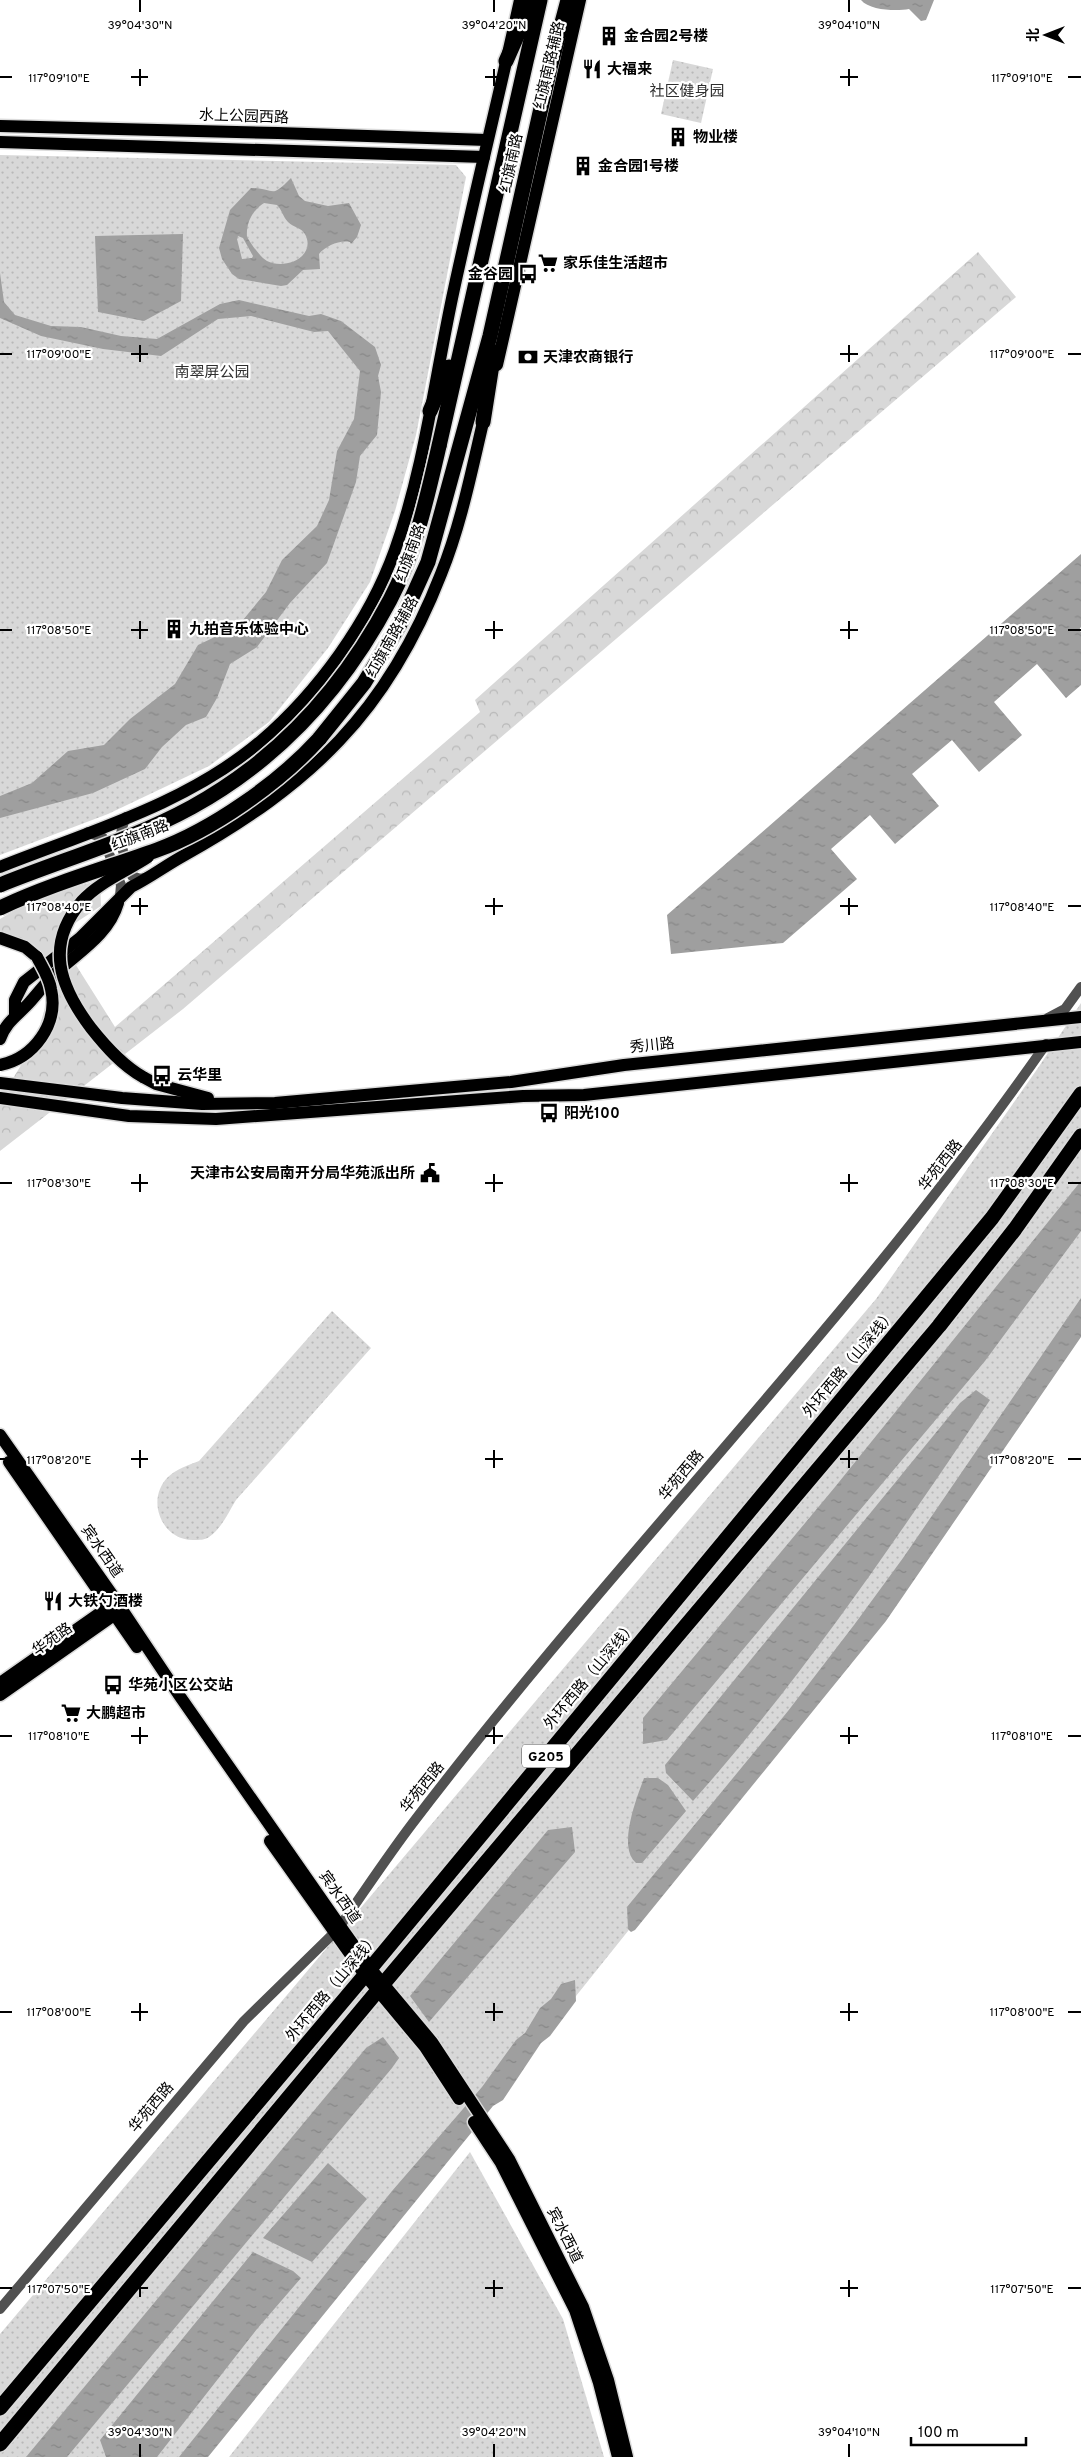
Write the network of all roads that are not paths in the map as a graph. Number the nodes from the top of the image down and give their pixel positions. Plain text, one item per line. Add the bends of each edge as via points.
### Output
1 (520, 0) edge
2 (533, 0) edge
3 (540, 0) edge
4 (568, 0) edge
5 (580, 0) edge
6 (506, 60) junction
7 (0, 126) edge
8 (487, 140) junction
9 (0, 142) edge
10 (484, 157) junction
11 (466, 326) junction
12 (490, 336) junction
13 (430, 412) junction
14 (483, 422) junction
15 (126, 817) junction
16 (88, 832) junction
17 (158, 850) junction
18 (0, 867) edge
19 (153, 876) junction
20 (0, 885) edge
21 (120, 896) junction
22 (0, 908) edge
23 (0, 938) edge
24 (1081, 988) edge
25 (1081, 994) edge
26 (15, 1014) junction
27 (1079, 1018) edge
28 (1042, 1020) junction
29 (0, 1039) edge
30 (1077, 1041) edge
31 (1046, 1044) junction
32 (0, 1065) edge
33 (0, 1074) edge
34 (0, 1083) edge
35 (74, 1092) junction
36 (1081, 1094) edge
37 (0, 1098) edge
38 (228, 1103) junction
39 (1081, 1136) edge
40 (0, 1435) edge
41 (0, 1450) edge
42 (102, 1588) junction
43 (114, 1606) junction
44 (99, 1620) junction
45 (0, 1683) edge
46 (0, 1695) edge
47 (337, 1930) junction
48 (367, 1971) junction
49 (381, 1987) junction
50 (483, 2128) junction
51 (0, 2309) edge
52 (0, 2408) edge
53 (0, 2444) edge
54 (618, 2457) edge
55 (627, 2457) edge

1 - 6 main road
2 - 6 highway
3 - 11 highway, 红旗南路
4 - 12 highway, 红旗南路
5 - 14 main road, 红旗南路辅路 via 507,329
6 - 8 main road
7 - 8 main road, 水上公园西路
8 - 10 main road
9 - 10 main road
10 - 13 main road
11 - 13 highway
11 - 20 highway, 红旗南路, bridge via 413,546 391,600 351,664 316,711 259,763 191,807 123,838
12 - 14 highway via 494,350
12 - 17 highway, 红旗南路, bridge via 428,562 400,624 364,683 319,739 280,776 234,810
13 - 15 main road via 415,484 394,552 369,607 328,668 273,730 246,753 187,790
14 - 19 main road, 红旗南路辅路 via 442,573 417,628 376,698 340,742 284,792
15 - 16 main road
15 - 19 street via 120,831 121,846 132,876
16 - 18 main road
16 - 21 street via 103,838 121,885
17 - 22 highway, 红旗南路, bridge via 42,889
17 - 38 main road, bridge via 93,892 76,910 60,947 63,979 81,1015 133,1071 156,1084
19 - 21 main road, 红旗南路辅路
21 - 26 main road via 114,915 101,933
21 - 26 main road, 红旗南路辅路 via 80,938 24,982 15,1000
23 - 32 main road, bridge via 25,947 37,956 48,978 53,999 47,1027 35,1047 20,1058
24 - 28 street via 1065,1009
25 - 27 street via 1073,1008
26 - 29 main road, 红旗南路辅路 via 4,1027
27 - 28 main road, 秀川路
28 - 38 main road, 秀川路 via 624,1065 511,1082 275,1103
30 - 31 main road
31 - 37 main road via 584,1095 523,1096 216,1119 129,1116
31 - 47 street, 华苑西路 via 993,1121 914,1222 520,1690 412,1825
33 - 35 main road
34 - 35 main road
35 - 38 main road via 202,1104
36 - 48 highway, 外环西路（山深线） / G205 via 992,1218
39 - 49 highway, G205 via 1015,1229 939,1326
40 - 42 main road, 宾水西道
41 - 42 main road, 宾水西道
42 - 43 main road, 宾水西道
42 - 44 main road
43 - 44 main road, 华苑路
43 - 47 main road, 宾水西道 via 179,1695
44 - 45 main road, 华苑路
44 - 46 main road, 华苑路
47 - 48 main road, 宾水西道
47 - 51 street, 华苑西路 via 244,2021
48 - 49 main road, 宾水西道
48 - 52 highway, 外环西路（山深线） / G205
49 - 50 main road, 宾水西道
49 - 53 highway, G205
50 - 54 main road, 宾水西道 via 575,2310 599,2383
50 - 55 main road, 宾水西道 via 508,2159 584,2307 608,2380

